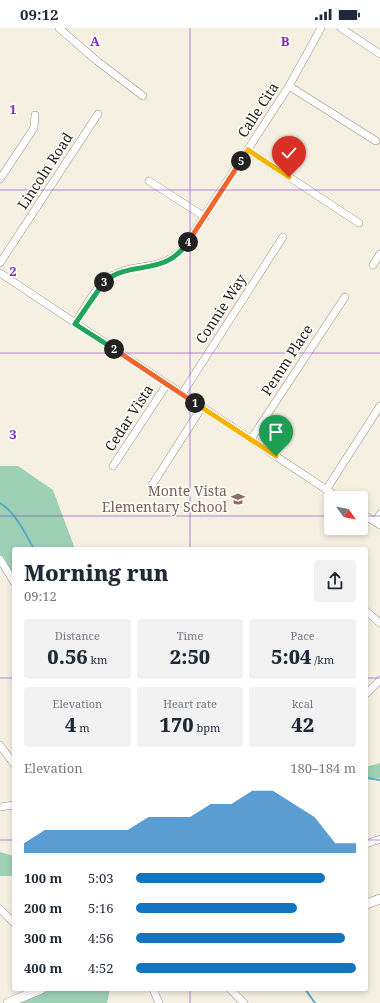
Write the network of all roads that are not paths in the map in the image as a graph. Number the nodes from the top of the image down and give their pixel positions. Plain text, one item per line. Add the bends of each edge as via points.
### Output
1 (59, 28) edge
2 (321, 28) edge
3 (341, 28) edge
4 (380, 54) edge
5 (290, 86) junction
6 (143, 96) dead end
7 (98, 114) dead end
8 (35, 115) dead end
9 (376, 141) dead end
10 (248, 150) junction
11 (0, 179) edge
12 (150, 181) dead end
13 (204, 217) junction
14 (359, 222) dead end
15 (283, 237) dead end
16 (380, 254) edge
17 (0, 262) edge
18 (373, 265) dead end
19 (0, 274) edge
20 (345, 297) dead end
21 (75, 324) junction
22 (167, 384) junction
23 (182, 394) junction
24 (380, 406) edge
25 (202, 407) junction
26 (251, 439) junction
27 (113, 466) dead end
28 (152, 485) dead end
29 (326, 490) joint
30 (380, 514) edge
31 (368, 518) edge
32 (377, 524) edge
33 (0, 559) edge
34 (12, 579) edge
35 (368, 613) edge
36 (380, 623) edge
37 (380, 680) edge
38 (368, 692) edge
39 (0, 745) edge
40 (12, 761) edge
41 (12, 805) edge
42 (0, 807) edge
43 (380, 839) edge
44 (368, 843) edge
45 (380, 899) edge
46 (368, 903) edge
47 (0, 909) edge
48 (12, 921) edge
49 (36, 991) edge
50 (154, 991) edge
51 (232, 991) edge
52 (8, 1003) edge
53 (159, 1003) edge
54 (244, 1003) edge

1 - 6 street
2 - 5 street, Calle Cita
3 - 4 street
5 - 9 street
5 - 10 street, Calle Cita
7 - 17 street, Lincoln Road
8 - 11 street via 34,128
10 - 13 street, Calle Cita
10 - 14 street
12 - 13 street
13 - 21 street, Calle Cita via 185,246 174,257 158,265 119,273 104,282
15 - 23 street, Connie Way
16 - 18 street
19 - 21 street
20 - 26 street, Pemm Place
21 - 22 street
22 - 23 street
22 - 27 street, Cedar Vista
23 - 25 street
24 - 29 street
25 - 26 street
25 - 28 street
26 - 29 street
30 - 32 street
31 - 32 street
33 - 34 street
35 - 36 street
37 - 38 street
39 - 40 street
41 - 42 street
43 - 44 street
45 - 46 main road
47 - 48 street
49 - 52 main road
50 - 53 street
51 - 54 street

